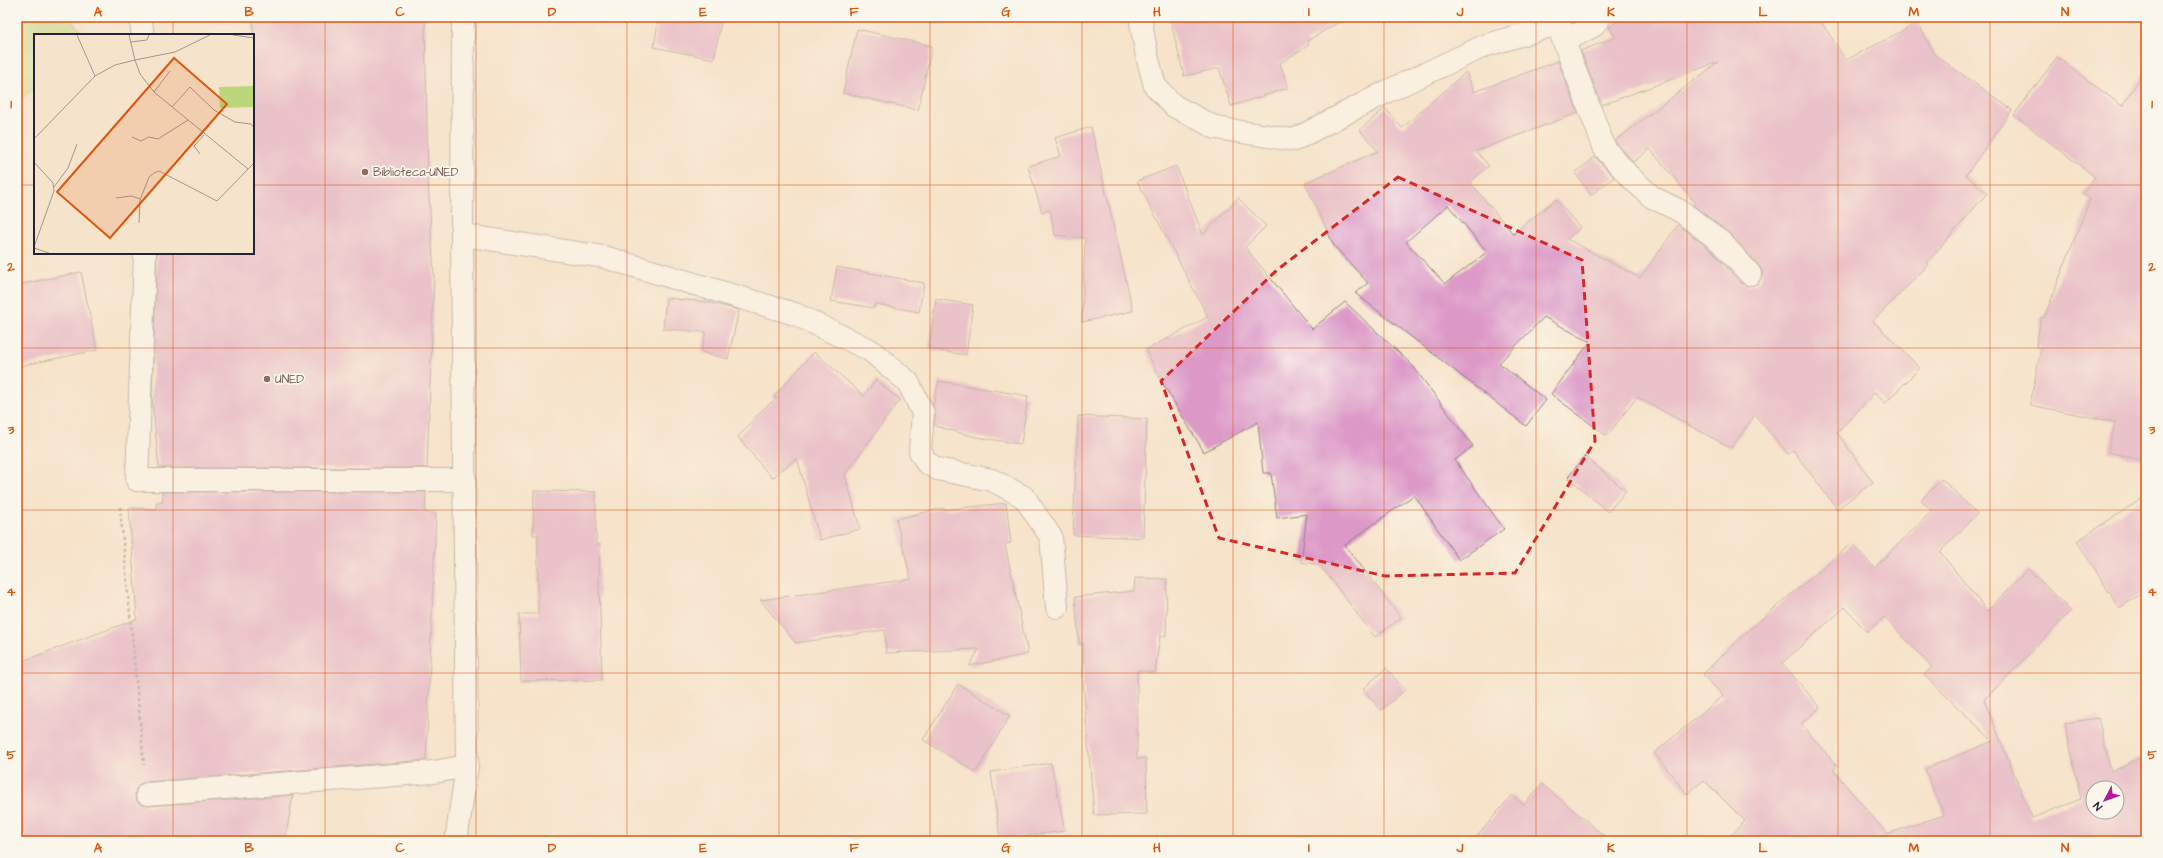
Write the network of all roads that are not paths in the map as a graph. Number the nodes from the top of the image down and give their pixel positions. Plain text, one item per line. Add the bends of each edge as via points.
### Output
1 (140, 17) edge
2 (463, 17) edge
3 (1140, 17) edge
4 (1600, 17) edge
5 (1557, 24) junction
6 (143, 34) edge
7 (462, 235) junction
8 (145, 254) edge
9 (1750, 274) dead end
10 (464, 480) junction
11 (1057, 607) dead end
12 (467, 766) junction
13 (147, 794) road end
14 (456, 841) edge

1 - 6 street
2 - 7 street
3 - 5 street via 1155,86 1174,106 1216,128 1294,140 1386,92 1484,46
4 - 5 street via 1593,26 1570,38
5 - 9 street via 1605,149 1652,197 1682,212 1721,242
7 - 10 street
7 - 11 street via 604,257 795,314 870,350 908,382 923,414 920,451 926,462 937,469 992,480 1024,497 1051,537
8 - 10 street via 137,480
10 - 12 street
12 - 13 street via 434,772
12 - 14 street

